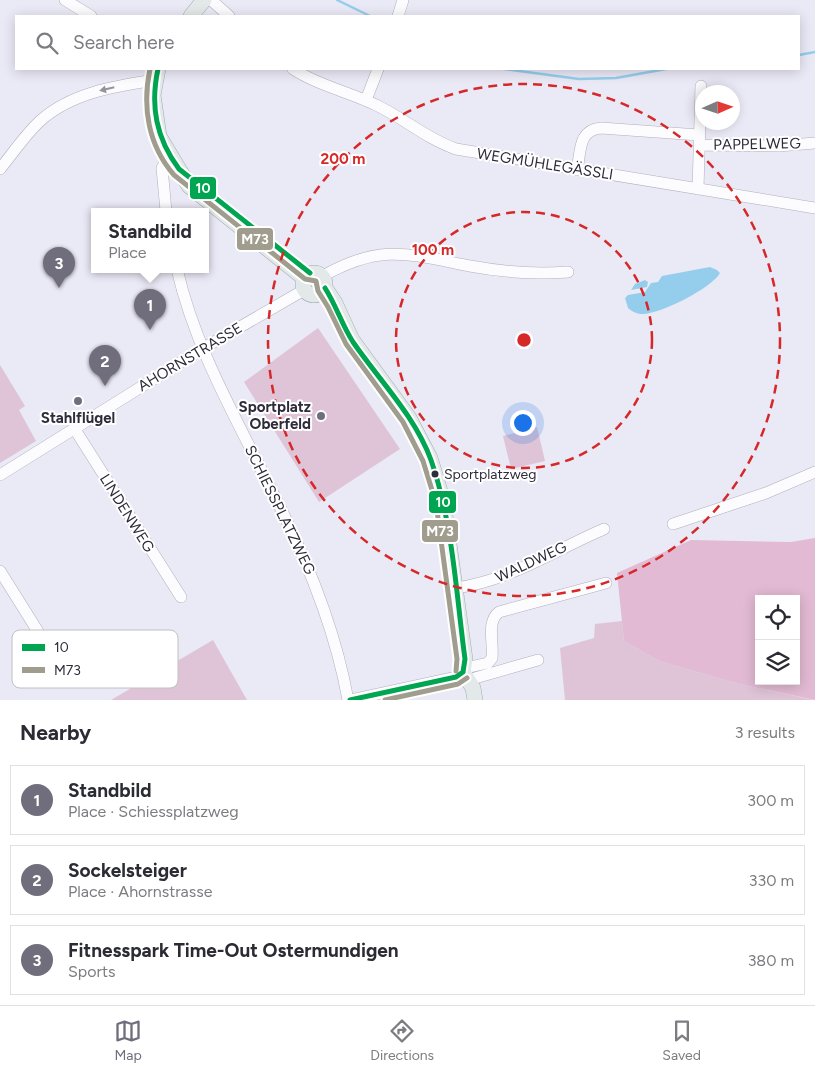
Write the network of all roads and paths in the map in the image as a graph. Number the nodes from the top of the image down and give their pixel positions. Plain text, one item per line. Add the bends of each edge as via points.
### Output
1 (65, 0) edge
2 (204, 0) edge
3 (211, 0) edge
4 (403, 0) edge
5 (90, 15) edge
6 (192, 15) edge
7 (229, 15) edge
8 (398, 15) edge
9 (295, 70) edge
10 (378, 70) edge
11 (156, 74) edge
12 (366, 100) junction
13 (699, 130) edge
14 (699, 140) junction
15 (815, 143) edge
16 (169, 156) junction
17 (0, 169) edge
18 (577, 170) junction
19 (698, 189) junction
20 (166, 208) edge
21 (815, 208) edge
22 (568, 272) dead end
23 (178, 273) edge
24 (314, 283) junction
25 (202, 349) junction
26 (74, 428) junction
27 (815, 472) edge
28 (0, 475) edge
29 (673, 524) dead end
30 (604, 529) dead end
31 (0, 571) edge
32 (606, 583) dead end
33 (455, 588) junction
34 (181, 597) dead end
35 (37, 630) edge
36 (538, 660) dead end
37 (465, 673) junction
38 (349, 700) edge
39 (474, 700) edge

1 - 5 street
2 - 6 main road
3 - 7 street
4 - 8 street
9 - 12 street, WEGMÜHLEGÄSSLI
10 - 12 street
11 - 16 main road via 153,103 156,127
11 -> 17 street via 76,98 39,122
12 - 18 street, WEGMÜHLEGÄSSLI via 431,139 456,149
13 - 14 street, PAPPELWEG
14 - 15 street, PAPPELWEG via 779,146
14 - 18 street, PAPPELWEG via 590,129 584,136
14 - 19 street, PAPPELWEG
16 - 20 street via 162,168 161,179
16 - 24 main road via 178,169
18 - 19 street, WEGMÜHLEGÄSSLI
19 - 21 street, WEGMÜHLEGÄSSLI
22 - 24 street, AHORNSTRASSE via 506,272 398,253 354,262
23 - 25 street, SCHIESSPLATZWEG
24 - 25 street, AHORNSTRASSE
24 - 33 main road via 335,303 347,331 409,418 430,458 443,501
25 - 26 street, AHORNSTRASSE
25 - 38 street, SCHIESSPLATZWEG via 303,555 327,619
26 - 28 street, AHORNSTRASSE
26 - 34 street, LINDENWEG
27 - 29 street via 766,493
30 - 33 street, WALDWEG via 517,571 481,585
31 - 35 street
32 - 37 street via 499,612 491,622 492,658
33 - 37 main road
36 - 37 street
37 - 38 street
37 - 39 main road via 474,691

